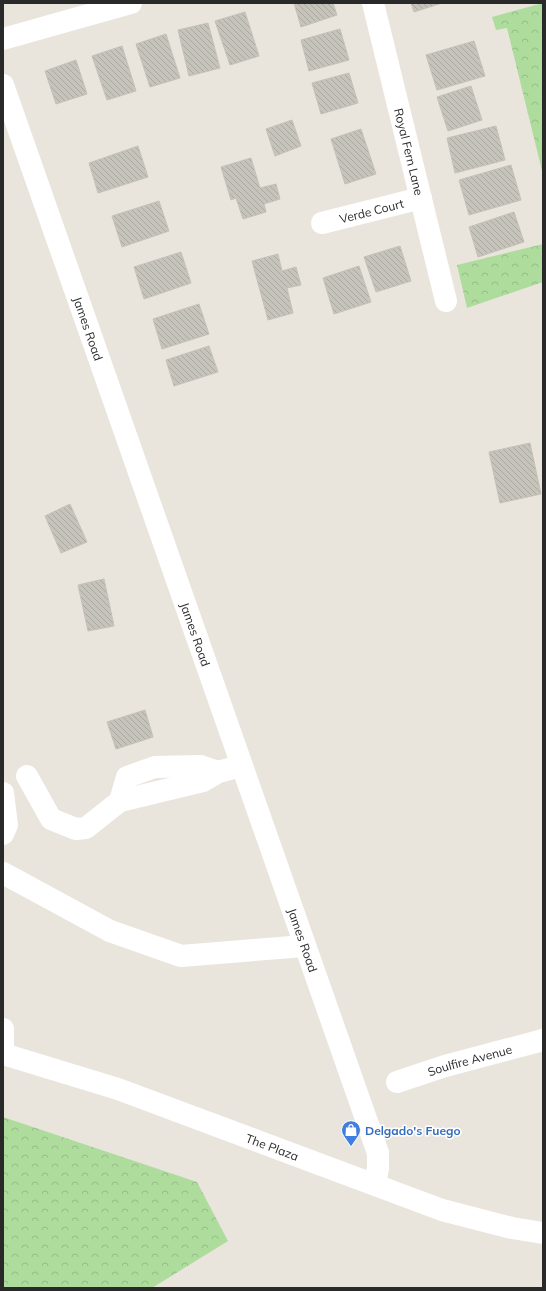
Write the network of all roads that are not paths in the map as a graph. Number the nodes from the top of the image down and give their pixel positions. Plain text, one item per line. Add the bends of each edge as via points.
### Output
1 (131, 3) edge
2 (373, 3) edge
3 (3, 40) edge
4 (3, 85) edge
5 (421, 198) junction
6 (322, 223) dead end
7 (446, 301) dead end
8 (241, 766) junction
9 (27, 776) dead end
10 (3, 792) edge
11 (3, 834) edge
12 (3, 873) edge
13 (304, 946) junction
14 (3, 1029) edge
15 (543, 1040) edge
16 (3, 1054) edge
17 (397, 1082) dead end
18 (375, 1184) junction
19 (543, 1233) edge

1 - 3 street
2 - 5 street, Royal Fern Lane
4 - 8 street, James Road
5 - 6 street, Verde Court
5 - 7 street, Royal Fern Lane
8 - 9 street via 218,772 201,766 154,768 126,777 120,800 86,828 76,829 51,819
8 - 13 street, James Road
10 - 11 street via 7,825
12 - 13 street via 110,931 181,956
13 - 18 street, James Road via 378,1154
14 - 16 street
15 - 17 street, Soulfire Avenue via 445,1066
16 - 18 street, The Plaza via 118,1090
18 - 19 street, The Plaza via 442,1210 512,1228

